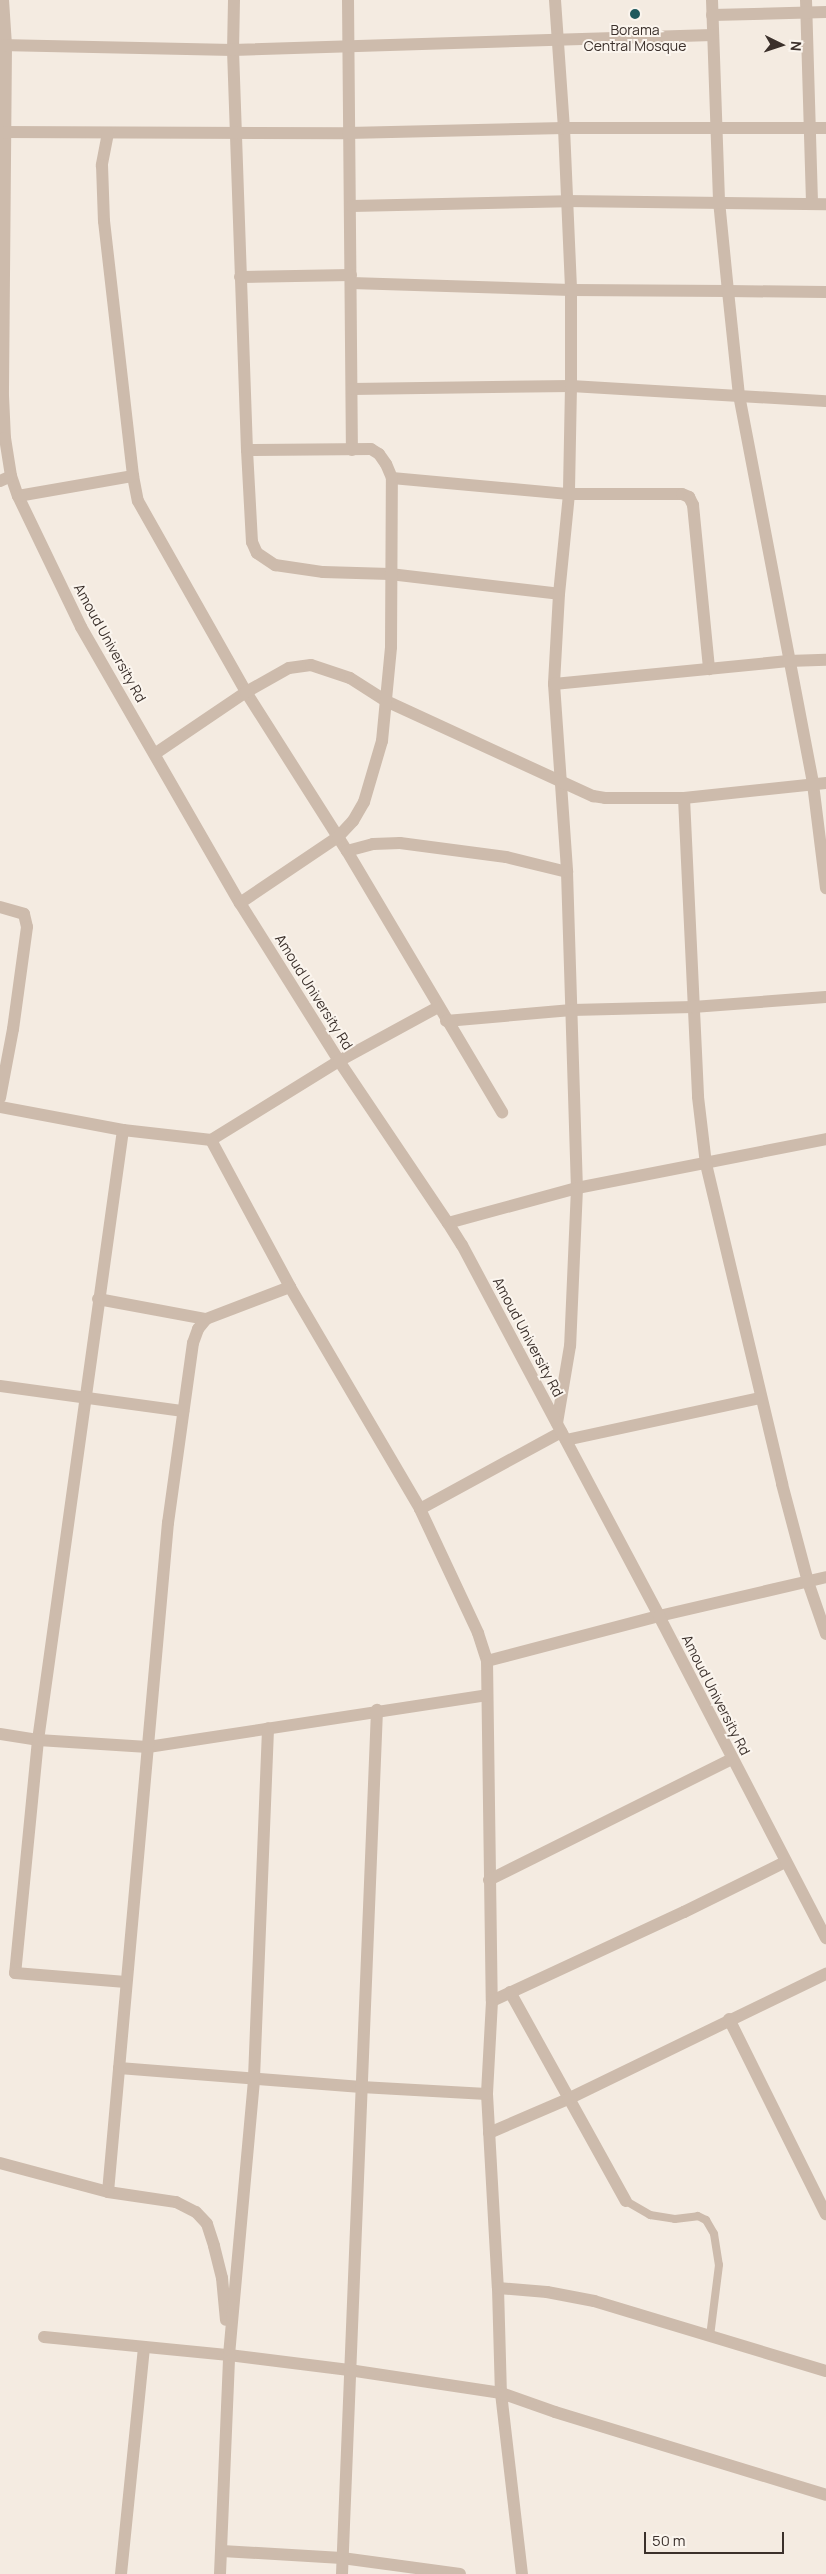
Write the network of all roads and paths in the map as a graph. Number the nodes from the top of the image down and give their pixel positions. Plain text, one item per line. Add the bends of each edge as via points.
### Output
1 (4, 0) edge
2 (234, 0) edge
3 (348, 0) edge
4 (555, 0) edge
5 (712, 0) edge
6 (806, 6) edge
7 (826, 12) edge
8 (712, 15) junction
9 (713, 35) junction
10 (558, 40) junction
11 (3, 45) edge
12 (349, 45) junction
13 (233, 50) junction
14 (809, 127) junction
15 (564, 128) junction
16 (715, 128) junction
17 (826, 128) edge
18 (2, 132) edge
19 (236, 132) junction
20 (348, 132) junction
21 (108, 133) junction
22 (566, 201) junction
23 (719, 201) junction
24 (812, 204) junction
25 (826, 204) edge
26 (352, 206) junction
27 (240, 276) junction
28 (351, 279) junction
29 (571, 290) junction
30 (728, 291) junction
31 (826, 292) edge
32 (571, 386) junction
33 (352, 389) junction
34 (739, 395) junction
35 (826, 401) edge
36 (247, 450) junction
37 (352, 450) junction
38 (133, 476) junction
39 (392, 478) junction
40 (6, 479) edge
41 (569, 494) junction
42 (18, 496) junction
43 (390, 574) junction
44 (558, 594) junction
45 (826, 660) edge
46 (788, 662) junction
47 (709, 669) junction
48 (554, 684) junction
49 (246, 692) junction
50 (386, 701) junction
51 (156, 753) junction
52 (560, 780) junction
53 (826, 783) edge
54 (812, 784) junction
55 (684, 798) junction
56 (338, 837) junction
57 (347, 851) junction
58 (567, 872) junction
59 (826, 888) edge
60 (240, 903) junction
61 (0, 907) edge
62 (826, 997) edge
63 (438, 1007) junction
64 (693, 1007) junction
65 (572, 1010) junction
66 (446, 1020) junction
67 (0, 1025) edge
68 (13, 1029) junction
69 (339, 1061) junction
70 (0, 1098) edge
71 (0, 1107) edge
72 (502, 1112) dead end
73 (123, 1130) junction
74 (826, 1138) edge
75 (211, 1140) junction
76 (706, 1164) junction
77 (577, 1188) junction
78 (448, 1223) junction
79 (290, 1287) junction
80 (98, 1299) junction
81 (206, 1319) junction
82 (0, 1386) edge
83 (84, 1397) junction
84 (760, 1398) junction
85 (183, 1411) junction
86 (561, 1431) junction
87 (420, 1510) junction
88 (826, 1577) edge
89 (808, 1582) junction
90 (659, 1616) junction
91 (826, 1634) edge
92 (487, 1661) junction
93 (487, 1695) junction
94 (377, 1710) junction
95 (268, 1728) junction
96 (0, 1734) edge
97 (38, 1740) junction
98 (148, 1747) junction
99 (732, 1759) junction
100 (785, 1862) junction
101 (489, 1880) junction
102 (826, 1938) edge
103 (826, 1974) edge
104 (126, 1982) junction
105 (510, 1992) junction
106 (492, 2001) junction
107 (729, 2020) junction
108 (119, 2068) junction
109 (254, 2078) junction
110 (361, 2087) junction
111 (487, 2094) junction
112 (568, 2099) junction
113 (489, 2133) junction
114 (0, 2163) edge
115 (108, 2192) junction
116 (626, 2201) joint
117 (826, 2214) edge
118 (498, 2288) junction
119 (710, 2336) junction
120 (44, 2337) dead end
121 (144, 2347) junction
122 (229, 2355) junction
123 (349, 2370) junction
124 (826, 2371) edge
125 (501, 2393) junction
126 (826, 2495) edge
127 (222, 2551) junction
128 (342, 2558) junction
129 (121, 2574) edge
130 (220, 2574) edge
131 (342, 2574) edge
132 (460, 2574) edge
133 (522, 2574) edge

1 - 11 street, Amoud University Rd
2 - 13 street
3 - 12 street
4 - 10 street
5 - 8 street
6 - 7 street
6 - 8 street
6 - 14 street
8 - 9 street
9 - 10 street
9 - 16 street
10 - 12 street
10 - 15 street
11 - 13 street
11 - 18 street, Amoud University Rd
12 - 13 street
12 - 20 street
13 - 19 street
14 - 16 street
14 - 17 street
14 - 24 street
15 - 16 street
15 - 20 street
15 - 22 street
16 - 23 street
18 - 21 street
18 - 40 street, Amoud University Rd
19 - 20 street
19 - 21 street
19 - 27 street
20 - 26 street
21 - 38 street via 102,165 104,221
22 - 23 street
22 - 26 street
22 - 29 street
23 - 24 street
23 - 30 street
24 - 25 street
26 - 28 street
27 - 28 street
27 - 36 street
28 - 29 street
28 - 33 street
29 - 30 street
29 - 32 street
30 - 31 street
30 - 34 street
32 - 33 street
32 - 34 street
32 - 41 street
33 - 37 street
34 - 35 street
34 - 46 street
36 - 37 street
36 - 43 street via 252,542 265,560 275,565 323,572
37 - 39 street via 371,449 379,454
38 - 42 street
38 - 49 street via 138,501 152,528
39 - 41 street
39 - 43 street
40 - 42 street, Amoud University Rd
41 - 44 street
41 - 47 street via 682,494 689,497 693,505
42 - 51 street, Amoud University Rd via 81,627
43 - 44 street
43 - 50 street via 391,647
44 - 48 street
45 - 46 street
46 - 47 street
46 - 54 street
47 - 48 street
48 - 52 street
49 - 50 street via 288,668 311,665 350,678
49 - 51 street
49 - 56 street
50 - 52 street
50 - 56 street via 382,741 364,802
51 - 60 street, Amoud University Rd
52 - 55 street via 578,790 605,798
52 - 58 street
53 - 54 street
54 - 55 street
54 - 59 street
55 - 64 street
56 - 57 street
56 - 60 street
57 - 58 street via 373,844 400,843 506,857
57 - 63 street
58 - 65 street
60 - 69 street, Amoud University Rd
61 - 68 street via 24,914 27,927
62 - 64 street
63 - 66 street
63 - 69 street
64 - 65 street
64 - 76 street
65 - 66 street
65 - 77 street
66 - 72 street
67 - 68 street
68 - 70 street
69 - 75 street
69 - 78 street, Amoud University Rd
71 - 73 street
73 - 75 street
73 - 80 street
74 - 76 street
75 - 79 street
76 - 77 street
76 - 84 street
77 - 78 street
77 - 86 street via 570,1346
78 - 86 street, Amoud University Rd
79 - 81 street
79 - 87 street
80 - 81 street
80 - 83 street
81 - 85 street via 193,1343
82 - 83 street
83 - 85 street
83 - 97 street
84 - 86 street
84 - 89 street
85 - 98 street via 168,1523
86 - 87 street
86 - 90 street, Amoud University Rd
87 - 92 street via 478,1633
88 - 89 street
89 - 90 street
89 - 91 street
90 - 92 street
90 - 99 street, Amoud University Rd
92 - 93 street
93 - 94 street
93 - 101 street
94 - 95 street
94 - 110 street
95 - 98 street
95 - 109 street
96 - 97 street
97 - 98 street
97 - 104 street via 15,1973
98 - 104 street
99 - 100 street, Amoud University Rd
99 - 101 street
100 - 102 street, Amoud University Rd
100 - 105 street
101 - 106 street
103 - 107 street
104 - 108 street
105 - 106 street
105 - 112 street
106 - 111 street
107 - 112 street
107 - 117 street
108 - 109 street
108 - 115 street
109 - 110 street
109 - 122 street
110 - 111 street
110 - 123 street
111 - 113 street
112 - 113 street
112 - 116 street
113 - 118 street
114 - 115 street
115 - 122 street via 176,2202 196,2212 207,2224 222,2278
116 - 119 lane via 650,2215 675,2219 698,2216 706,2220 714,2234 719,2265
118 - 119 street via 547,2292 594,2301
118 - 125 street
119 - 124 street
120 - 121 street
121 - 122 street
121 - 129 street
122 - 123 street
122 - 127 street
123 - 125 street
123 - 128 street
125 - 126 street
125 - 133 street
127 - 128 street
127 - 130 street
128 - 131 street
128 - 132 street

